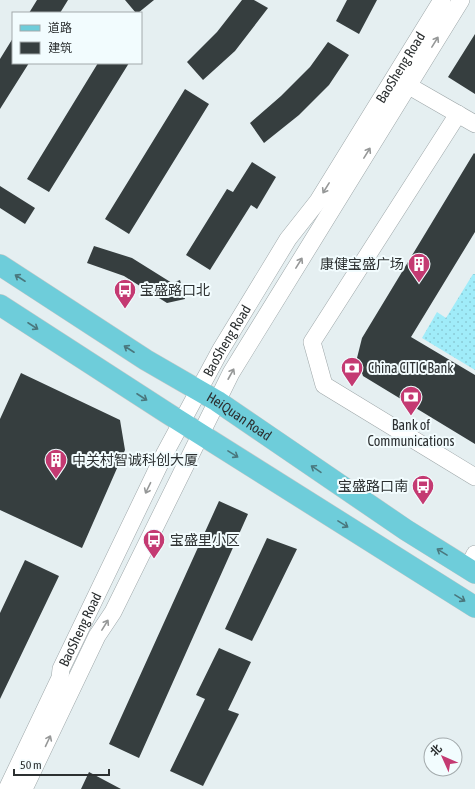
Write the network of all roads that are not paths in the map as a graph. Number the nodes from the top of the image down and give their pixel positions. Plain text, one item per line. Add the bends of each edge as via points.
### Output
1 (442, 0) edge
2 (462, 0) edge
3 (408, 86) junction
4 (458, 114) junction
5 (475, 124) edge
6 (0, 265) edge
7 (0, 305) edge
8 (200, 390) junction
9 (217, 401) junction
10 (183, 422) junction
11 (200, 434) junction
12 (475, 477) edge
13 (473, 565) edge
14 (475, 607) edge
15 (7, 789) edge
16 (24, 789) edge

1 -> 8 street, BaoSheng Road via 318,201 288,239 220,351
3 -> 2 street, BaoSheng Road
3 - 4 street
9 -> 3 street, BaoSheng Road via 231,373
4 - 5 street
4 - 12 street via 312,342 324,385
8 -> 6 main road, HeiQuan Road via 146,360
7 -> 10 main road
8 - 9 main road, HeiQuan Road
8 - 10 street, BaoSheng Road
9 - 11 street, BaoSheng Road
13 -> 9 main road, HeiQuan Road via 406,530
10 - 11 main road
10 -> 15 street, BaoSheng Road via 165,453 61,669 60,678
11 -> 14 main road
16 -> 11 street, BaoSheng Road via 97,636 113,612

